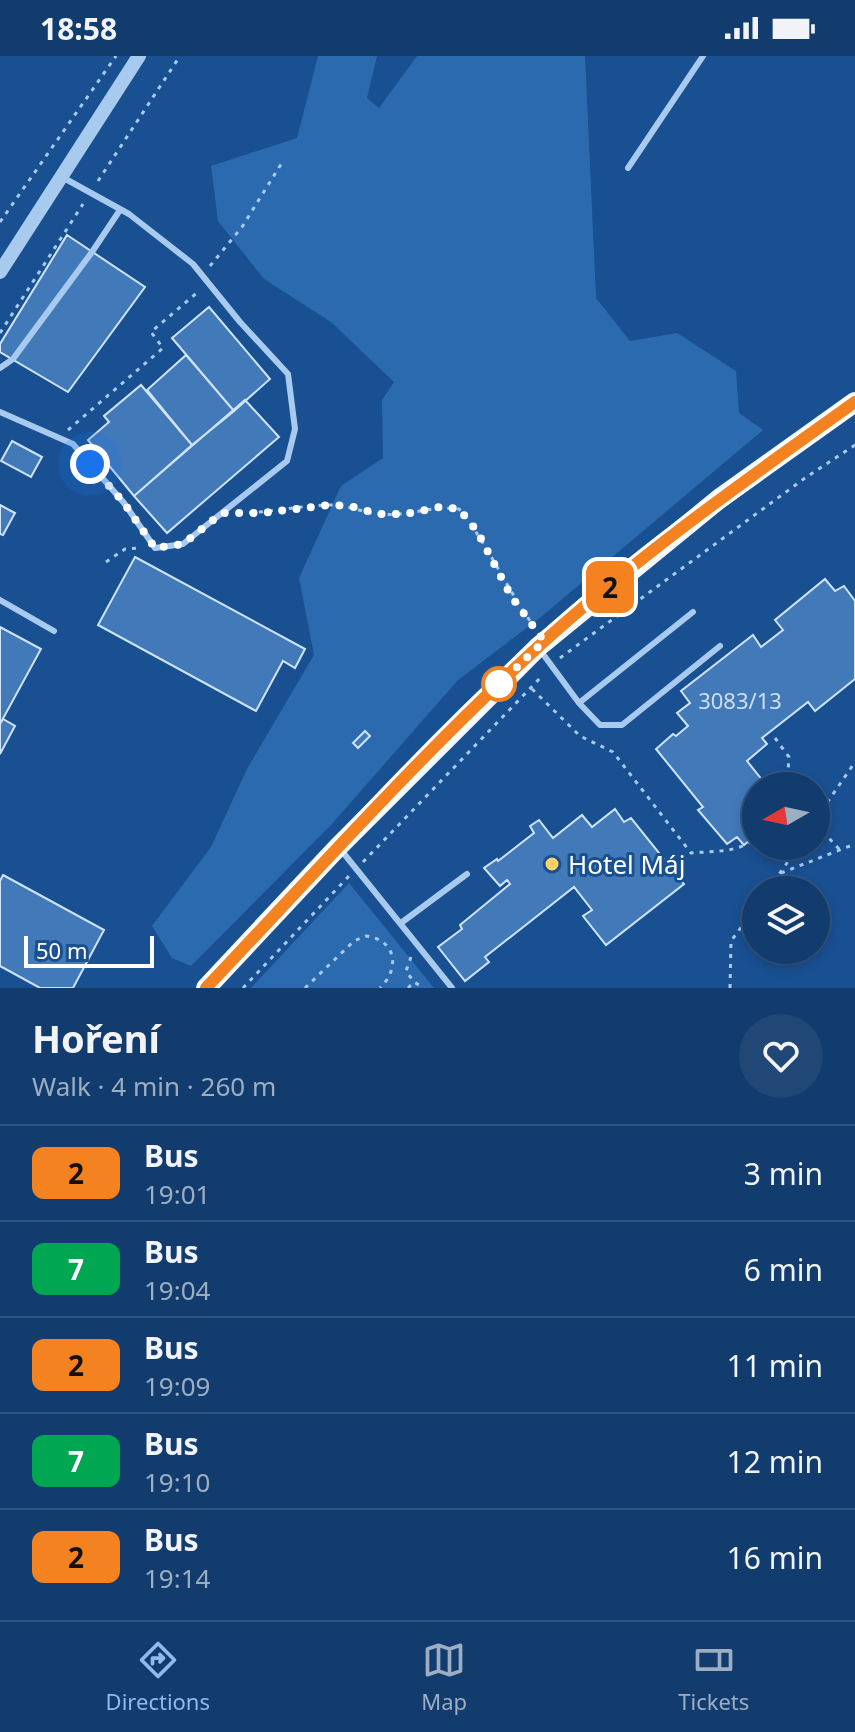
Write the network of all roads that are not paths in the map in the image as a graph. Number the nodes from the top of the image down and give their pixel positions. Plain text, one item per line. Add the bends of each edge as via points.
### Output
1 (139, 56) edge
2 (703, 56) edge
3 (628, 168) dead end
4 (62, 177) junction
5 (120, 210) junction
6 (0, 272) edge
7 (0, 368) edge
8 (855, 402) edge
9 (0, 412) edge
10 (0, 600) edge
11 (693, 612) dead end
12 (54, 631) dead end
13 (541, 644) junction
14 (720, 646) dead end
15 (579, 703) junction
16 (338, 847) junction
17 (467, 874) dead end
18 (401, 923) junction
19 (206, 988) edge
20 (452, 988) edge

1 - 4 street
2 - 3 lane
4 - 5 lane
4 - 6 street
5 - 7 lane via 13,359
5 - 9 lane via 193,264 288,374 295,429 287,461 183,544 155,548 73,444
8 - 13 main road via 708,507
10 - 12 lane
11 - 15 lane
13 - 15 lane
13 - 16 main road
14 - 15 lane via 622,725 600,725
16 - 18 lane
16 - 19 main road
17 - 18 lane
18 - 20 lane

